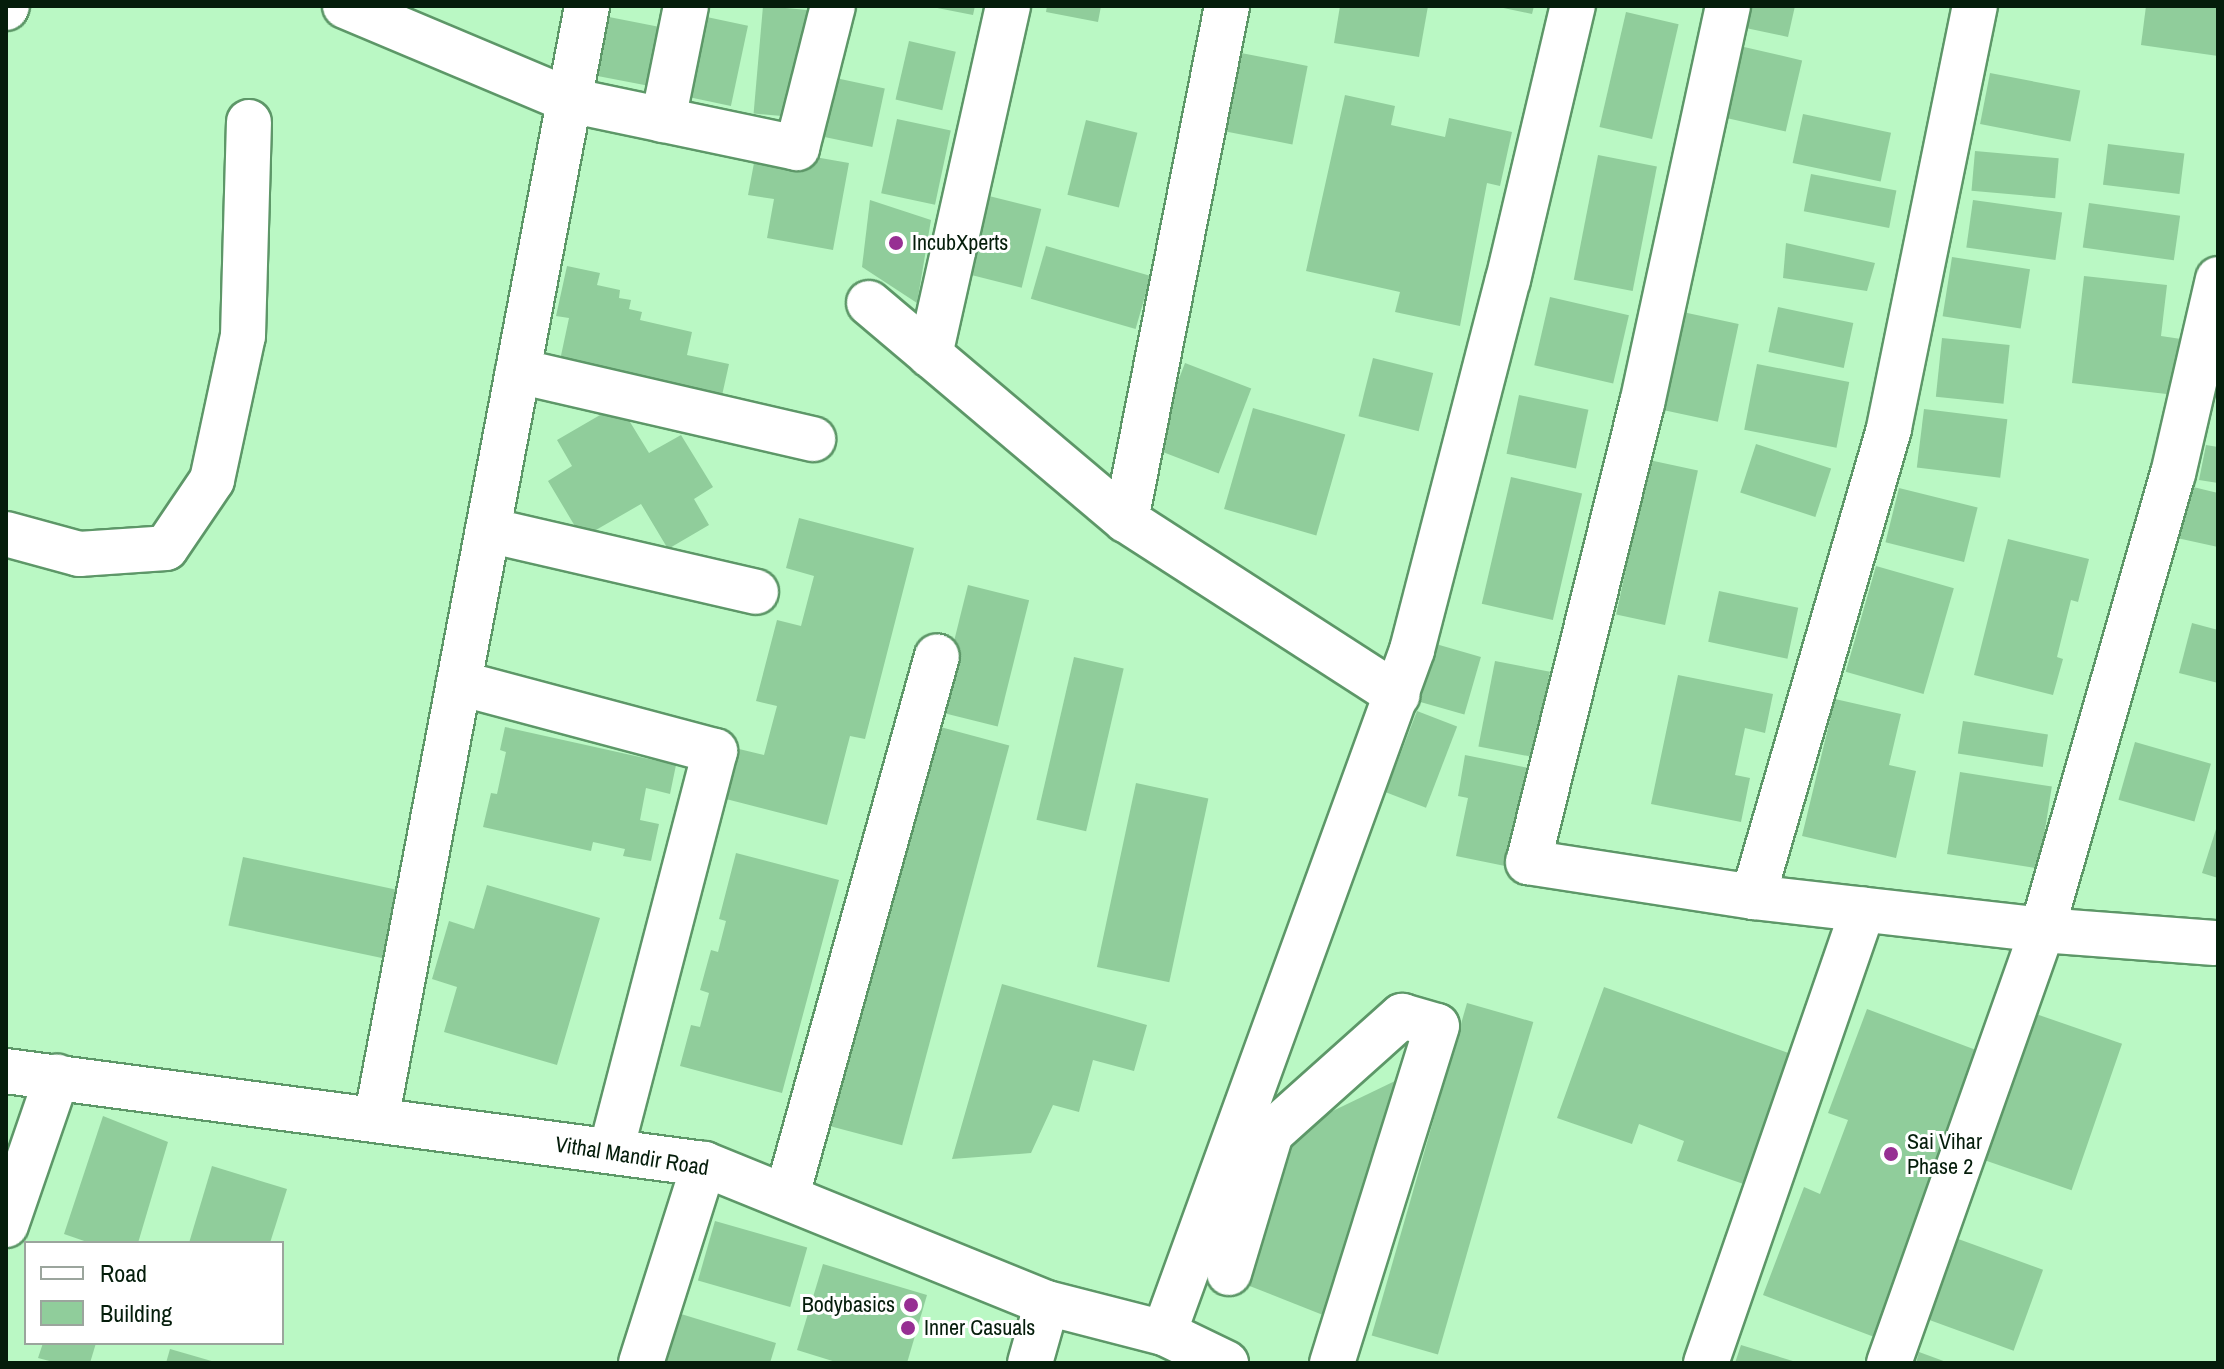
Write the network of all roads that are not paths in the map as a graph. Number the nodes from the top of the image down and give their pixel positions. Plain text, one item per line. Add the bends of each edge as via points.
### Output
1 (345, 6) edge
2 (587, 6) edge
3 (686, 6) edge
4 (833, 6) edge
5 (1008, 6) edge
6 (1227, 6) edge
7 (1573, 6) edge
8 (1728, 6) edge
9 (1975, 6) edge
10 (569, 100) junction
11 (663, 120) junction
12 (249, 122) dead end
13 (2218, 279) edge
14 (869, 303) dead end
15 (930, 355) junction
16 (518, 371) junction
17 (813, 439) dead end
18 (1126, 520) junction
19 (488, 530) junction
20 (6, 534) edge
21 (756, 592) dead end
22 (937, 656) dead end
23 (459, 683) junction
24 (1398, 695) junction
25 (1753, 897) junction
26 (1863, 909) junction
27 (2042, 930) junction
28 (2215, 943) dead end
29 (6, 1071) edge
30 (57, 1077) junction
31 (376, 1120) junction
32 (611, 1151) junction
33 (704, 1164) junction
34 (787, 1195) junction
35 (6, 1225) edge
36 (1229, 1273) dead end
37 (1047, 1303) junction
38 (1164, 1333) junction
39 (641, 1363) edge
40 (1030, 1363) edge
41 (1226, 1363) edge
42 (1332, 1363) edge
43 (1706, 1363) edge
44 (1889, 1363) edge

1 - 10 street
2 - 10 street
3 - 11 street
4 - 11 street via 797,148
5 - 15 street
6 - 18 street
7 - 24 street via 1508,280
8 - 25 street via 1642,403 1528,862
9 - 25 street via 1889,428
10 - 11 street
10 - 16 street
12 - 20 street via 243,336 212,480 166,548 79,554
13 - 27 street via 2173,474
14 - 15 street
15 - 18 street
16 - 17 street
16 - 19 street
18 - 24 street
19 - 21 street
19 - 23 street
22 - 34 street
23 - 31 street
23 - 32 street via 715,751
24 - 38 street
25 - 26 street
26 - 27 street
26 - 43 street
27 - 28 street
27 - 44 street
29 - 30 street, Vithal Mandir Road
30 - 31 street, Vithal Mandir Road
30 - 35 street
31 - 32 street, Vithal Mandir Road
32 - 33 street, Vithal Mandir Road
33 - 34 street, Vithal Mandir Road
33 - 39 street
34 - 37 street, Vithal Mandir Road
36 - 42 street via 1271,1133 1402,1016 1437,1026
37 - 38 street, Vithal Mandir Road
37 - 40 street
38 - 41 street, Vithal Mandir Road

